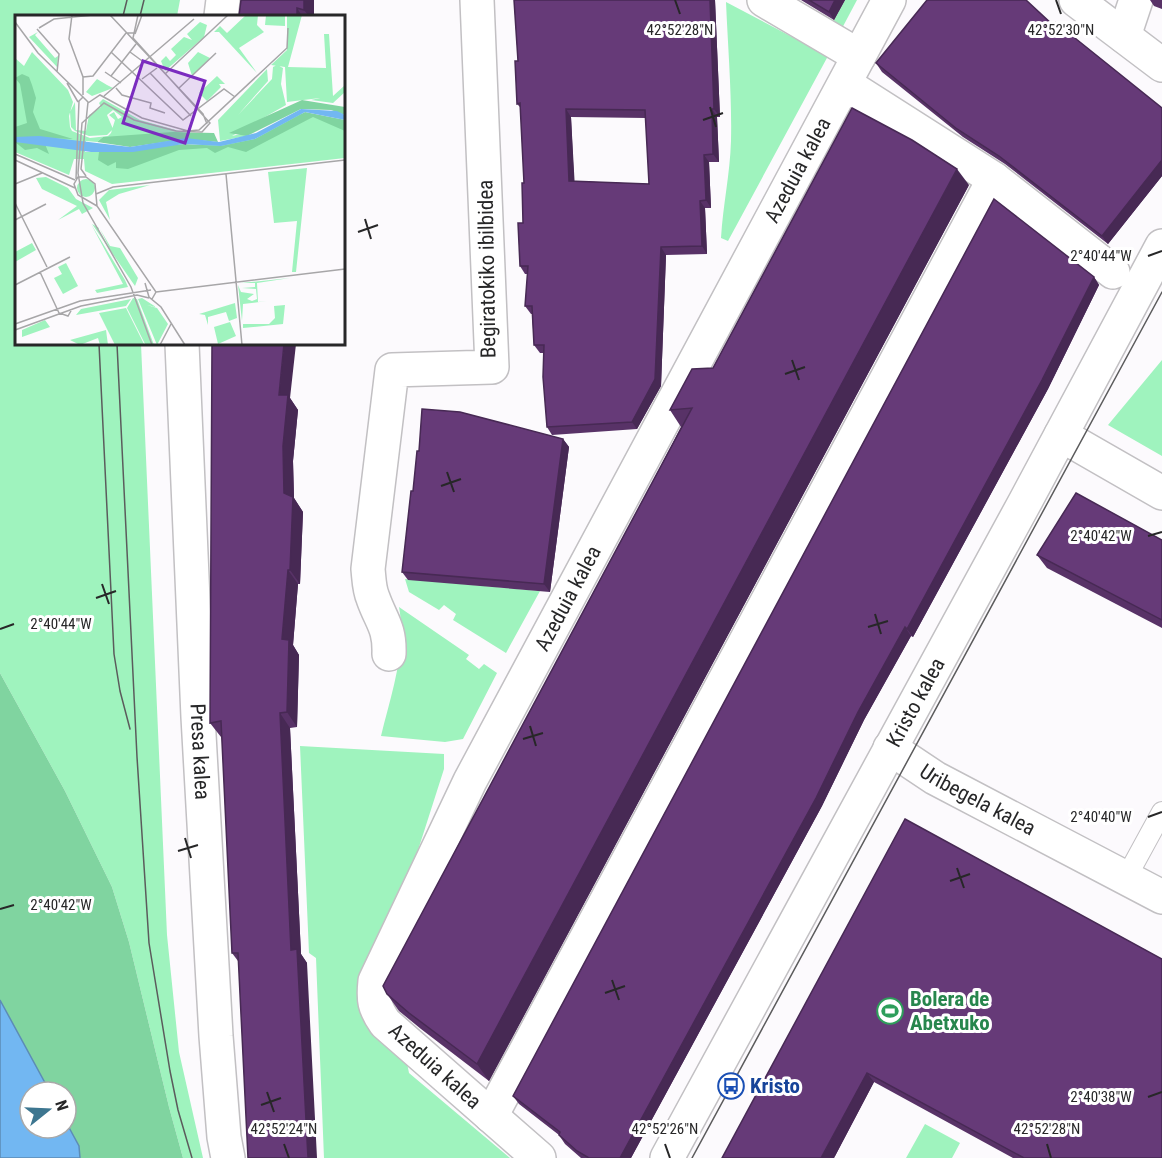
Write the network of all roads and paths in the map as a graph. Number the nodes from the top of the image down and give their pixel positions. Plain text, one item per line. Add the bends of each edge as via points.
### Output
1 (224, 0) edge
2 (477, 0) edge
3 (764, 0) edge
4 (889, 0) edge
5 (1076, 0) edge
6 (1136, 0) edge
7 (221, 15) edge
8 (1124, 36) junction
9 (1162, 64) edge
10 (852, 70) junction
11 (994, 179) junction
12 (1162, 246) edge
13 (1113, 272) dead end
14 (182, 345) edge
15 (1061, 435) junction
16 (1162, 493) edge
17 (389, 654) dead end
18 (891, 748) junction
19 (1162, 812) edge
20 (1126, 878) junction
21 (1162, 897) edge
22 (491, 1116) junction
23 (228, 1158) edge
24 (538, 1158) edge
25 (667, 1158) edge

1 - 7 street
2 - 17 street, Begiratokiko ibilbidea via 492,367 392,370 368,569 372,597 390,639
3 - 10 street
4 - 10 street, Azeduia kalea
5 - 8 street
6 - 8 street
8 - 9 street
10 - 11 street
10 - 22 street, Azeduia kalea via 470,782 375,981 373,1000 385,1023
11 - 13 street
11 - 22 street
12 - 15 street, Kristo kalea
14 - 23 street, Presa kalea via 198,729 216,1036
15 - 16 street
15 - 18 street, Kristo kalea
18 - 20 street, Uribegela kalea via 935,778
18 - 25 street, Kristo kalea
19 - 20 lane
20 - 21 street, Uribegela kalea
22 - 24 street, Azeduia kalea

